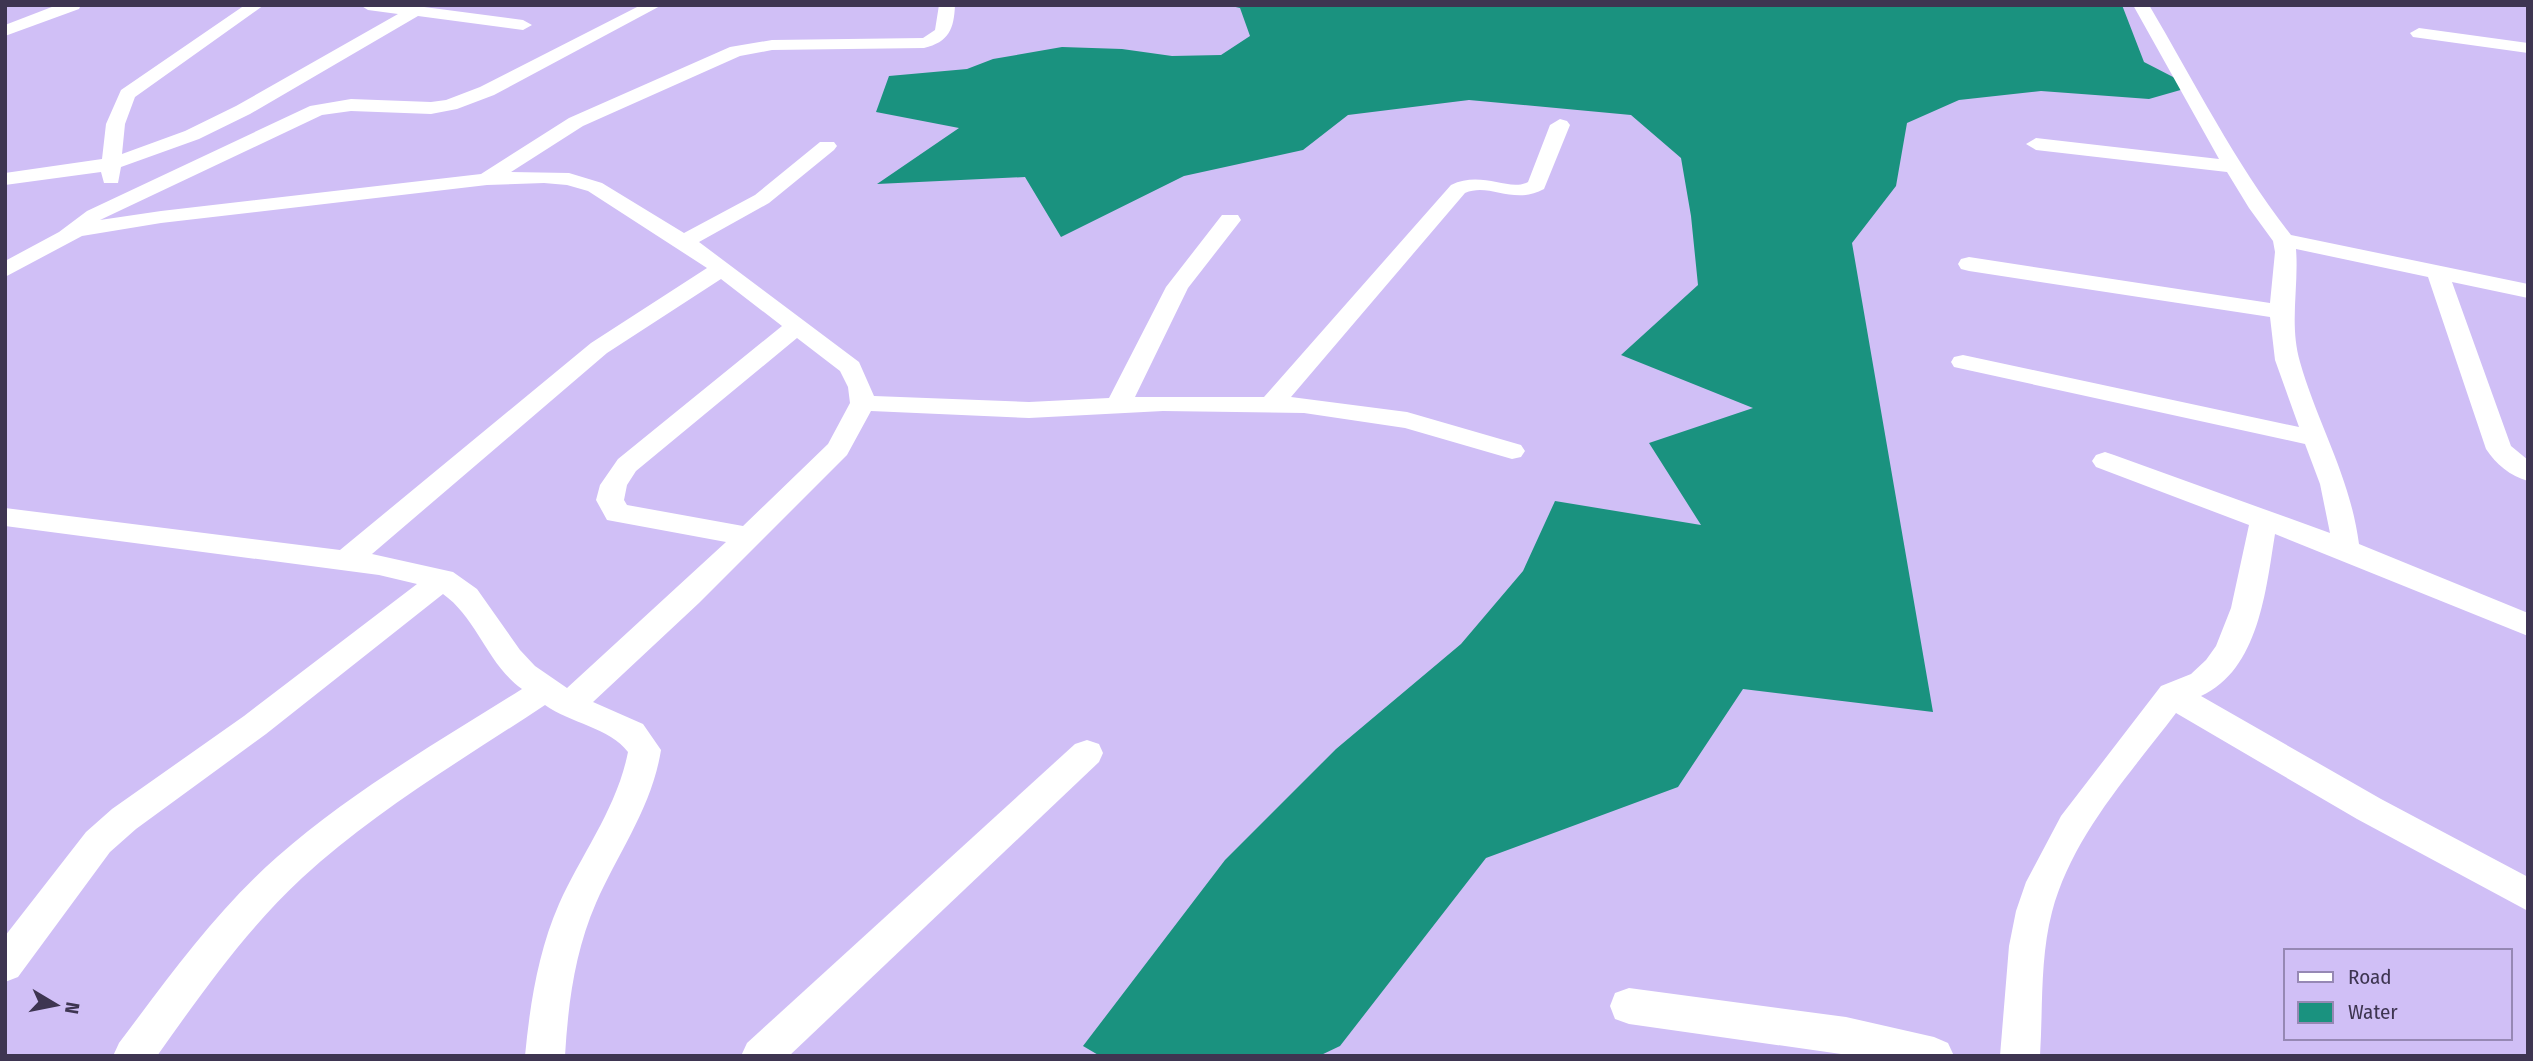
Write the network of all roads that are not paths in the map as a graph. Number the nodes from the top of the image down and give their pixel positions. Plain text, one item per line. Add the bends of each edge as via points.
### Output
1 (73, 5) edge
2 (256, 5) edge
3 (368, 5) edge
4 (654, 5) edge
5 (947, 5) edge
6 (2141, 5) edge
7 (415, 11) junction
8 (523, 25) dead end
9 (5, 31) edge
10 (2419, 33) dead end
11 (2528, 48) edge
12 (1560, 125) dead end
13 (2036, 144) dead end
14 (827, 146) dead end
15 (112, 164) junction
16 (2234, 167) junction
17 (487, 179) junction
18 (5, 180) edge
19 (1230, 220) dead end
20 (87, 222) junction
21 (2284, 240) junction
22 (683, 242) junction
23 (1969, 264) dead end
24 (721, 269) junction
25 (5, 270) edge
26 (2438, 273) junction
27 (2528, 291) edge
28 (2281, 312) junction
29 (797, 326) junction
30 (1963, 362) dead end
31 (1272, 402) junction
32 (863, 403) junction
33 (1118, 405) junction
34 (2318, 439) junction
35 (1512, 451) dead end
36 (2105, 461) dead end
37 (2528, 472) edge
38 (5, 517) edge
39 (2264, 520) junction
40 (750, 537) junction
41 (2346, 550) junction
42 (346, 561) junction
43 (443, 579) junction
44 (2528, 625) edge
45 (2172, 695) junction
46 (557, 697) junction
47 (1087, 753) dead end
48 (2528, 895) edge
49 (5, 965) edge
50 (1629, 1006) dead end
51 (133, 1056) edge
52 (545, 1056) edge
53 (761, 1056) edge
54 (1934, 1056) edge
55 (2020, 1056) edge

1 - 9 street
2 - 15 street via 128,94 118,114
3 - 7 street
4 - 20 street via 468,99 430,108 351,105 317,110
5 - 17 street via 942,34 924,43 772,44 720,56 568,126
6 - 16 street
7 - 8 street
7 - 15 street via 243,110 192,135
10 - 11 street
12 - 31 street via 1537,185 1524,190 1475,184 1458,189
13 - 16 street
14 - 22 street via 762,199
15 - 18 street
15 - 20 street via 106,202
16 - 21 street
17 - 20 street
17 - 22 street via 544,177 595,187
19 - 33 street via 1177,287
20 - 25 street
21 - 26 street
21 - 28 street
22 - 24 street
23 - 28 street
24 - 29 street
24 - 42 street via 599,348
26 - 27 street
26 - 37 street via 2499,449
28 - 34 street via 2292,380
29 - 32 street via 850,367
29 - 40 street via 627,465 610,500 617,513
30 - 34 street
31 - 33 street
31 - 35 street via 1407,420
32 - 33 street via 979,410
32 - 40 street via 838,449
34 - 41 street via 2342,519
36 - 39 street
38 - 42 street
39 - 41 street
39 - 45 street via 2240,630 2225,657 2203,681
40 - 46 street
41 - 44 street
42 - 43 street
43 - 46 street via 467,596 524,674
43 - 49 street via 124,819 98,842
45 - 48 street
45 - 55 street via 2080,817 2045,878 2033,912
46 - 51 street via 348,818 310,849 262,895
46 - 52 street via 632,733 645,750 631,800 576,907 560,953
47 - 53 street
50 - 54 street via 1846,1035

